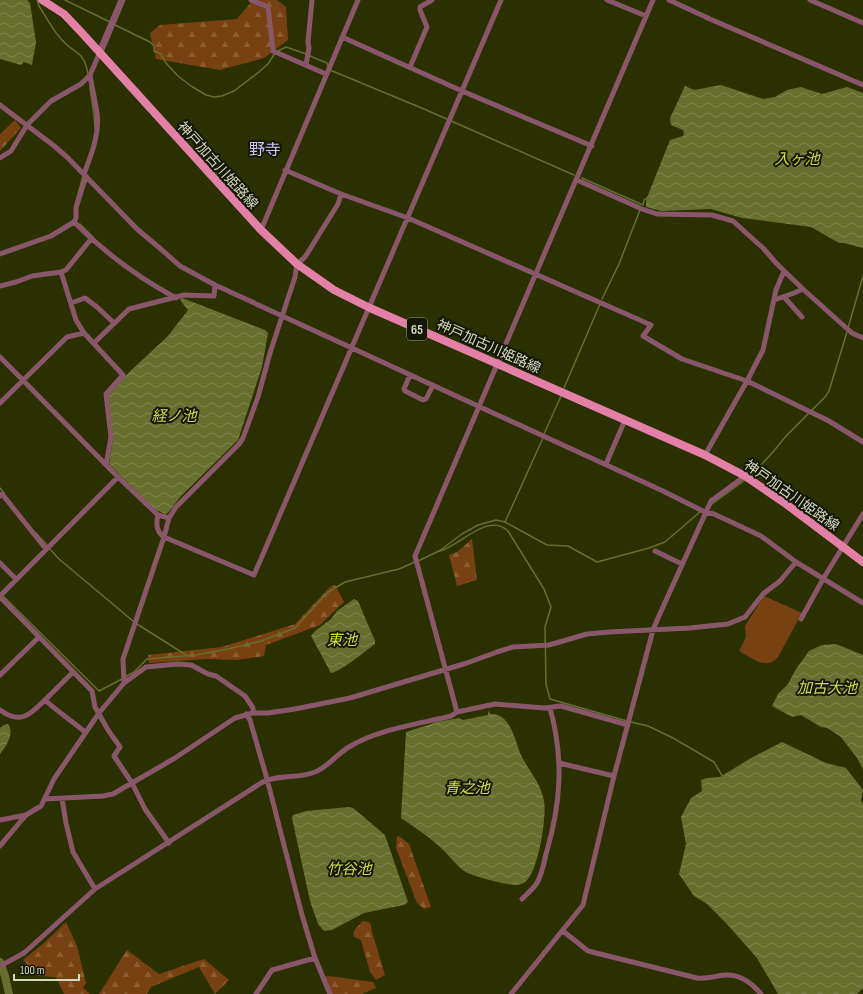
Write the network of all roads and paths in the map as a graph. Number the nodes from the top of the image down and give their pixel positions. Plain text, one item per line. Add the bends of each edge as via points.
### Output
1 (42, 0) edge
2 (122, 0) edge
3 (252, 0) edge
4 (312, 0) edge
5 (358, 0) edge
6 (432, 0) edge
7 (501, 0) edge
8 (607, 0) edge
9 (653, 0) edge
10 (669, 0) edge
11 (810, 0) edge
12 (646, 16) junction
13 (863, 23) edge
14 (342, 37) junction
15 (100, 52) junction
16 (306, 65) junction
17 (410, 67) junction
18 (326, 74) junction
19 (90, 75) junction
20 (863, 85) edge
21 (462, 91) junction
22 (0, 105) edge
23 (27, 125) junction
24 (592, 146) junction
25 (0, 158) edge
26 (285, 170) junction
27 (85, 175) junction
28 (577, 180) junction
29 (341, 194) junction
30 (408, 218) junction
31 (74, 222) junction
32 (260, 230) junction
33 (91, 239) junction
34 (0, 254) edge
35 (297, 264) junction
36 (784, 271) junction
37 (61, 272) junction
38 (536, 274) junction
39 (215, 285) junction
40 (0, 286) edge
41 (803, 289) junction
42 (784, 297) junction
43 (176, 298) junction
44 (774, 300) junction
45 (71, 303) junction
46 (370, 308) junction
47 (283, 316) junction
48 (802, 317) dead end
49 (114, 323) junction
50 (84, 333) junction
51 (863, 338) edge
52 (94, 343) junction
53 (352, 348) junction
54 (0, 357) edge
55 (497, 364) junction
56 (410, 375) junction
57 (23, 381) junction
58 (747, 381) junction
59 (433, 386) junction
60 (0, 403) edge
61 (479, 407) junction
62 (625, 420) junction
63 (863, 442) edge
64 (705, 455) junction
65 (606, 464) junction
66 (106, 465) junction
67 (745, 476) junction
68 (118, 477) junction
69 (0, 496) edge
70 (705, 512) junction
71 (863, 514) edge
72 (158, 515) junction
73 (169, 518) junction
74 (164, 537) junction
75 (842, 547) junction
76 (46, 549) junction
77 (655, 551) dead end
78 (796, 562) junction
79 (863, 562) edge
80 (0, 563) edge
81 (682, 564) junction
82 (824, 578) junction
83 (16, 579) junction
84 (0, 597) edge
85 (863, 604) edge
86 (801, 619) dead end
87 (653, 630) junction
88 (39, 637) junction
89 (446, 670) junction
90 (73, 672) junction
91 (0, 675) edge
92 (124, 683) junction
93 (45, 700) junction
94 (550, 708) junction
95 (0, 710) edge
96 (457, 712) junction
97 (99, 713) junction
98 (253, 713) junction
99 (246, 714) junction
100 (629, 723) junction
101 (85, 732) junction
102 (558, 762) junction
103 (614, 776) junction
104 (267, 779) junction
105 (132, 783) junction
106 (45, 799) junction
107 (62, 799) junction
108 (26, 815) junction
109 (0, 820) edge
110 (169, 843) junction
111 (0, 846) edge
112 (95, 889) junction
113 (522, 899) dead end
114 (563, 931) junction
115 (315, 958) junction
116 (0, 966) edge
117 (256, 994) edge
118 (330, 994) edge
119 (511, 994) edge
120 (761, 994) edge

1 - 15 main road, 神戸加古川姫路線 / 65 via 64,14
2 - 15 street
3 - 16 street via 268,7 273,51
4 - 16 street
5 - 14 street
6 - 17 street via 420,7 427,28
7 - 21 street
8 - 12 street
9 - 12 street
10 - 20 street
11 - 13 street
12 - 24 street
14 - 17 street
14 - 18 street
15 - 19 street
15 - 32 main road, 神戸加古川姫路線 / 65
16 - 18 street
17 - 21 street
18 - 26 street
19 - 23 street via 81,84 51,101
19 - 27 street via 97,114 96,135
21 - 24 street
21 - 30 street
22 - 23 street
23 - 25 street via 11,151
23 - 27 street
24 - 28 street
26 - 29 street
26 - 32 street
27 - 31 street
27 - 39 street via 138,229 180,266
28 - 36 street via 657,214 712,215 733,221
28 - 38 street
29 - 30 street
29 - 35 street via 338,204 305,257
30 - 38 street
30 - 46 street
31 - 33 street
31 - 34 street via 51,236
32 - 35 main road, 神戸加古川姫路線 / 65
33 - 37 street via 66,270
33 - 43 street via 154,286
35 - 46 main road, 神戸加古川姫路線 / 65 via 334,290
35 - 47 street
36 - 41 street
36 - 44 street
37 - 40 street via 32,276
37 - 45 street
38 - 55 street
38 - 58 street via 651,325 643,336 682,359
39 - 43 street via 214,296 184,295
39 - 47 street
41 - 42 street
41 - 51 street via 852,333
42 - 44 street
42 - 48 street
43 - 49 street via 128,309
44 - 58 street via 763,350
45 - 49 street via 85,298
45 - 50 street via 76,320
46 - 53 street
46 - 55 main road, 神戸加古川姫路線 / 65
47 - 53 street
47 - 73 street via 243,438 176,507
49 - 52 street
50 - 52 street
50 - 57 street via 67,337
52 - 66 street via 123,375 106,394 111,437
53 - 56 street
53 - 74 street via 254,576
54 - 57 street
55 - 61 street
55 - 62 main road, 神戸加古川姫路線 / 65
56 - 59 street
56 - 59 street via 405,391 423,400
57 - 60 street
57 - 66 street
58 - 63 street via 830,421
58 - 64 street
59 - 61 street
61 - 65 street
61 - 89 street via 415,556
62 - 64 main road, 神戸加古川姫路線 / 65
62 - 65 street
64 - 67 main road, 神戸加古川姫路線 / 65
65 - 70 street
66 - 68 street
67 - 70 street via 711,501
67 - 75 main road, 神戸加古川姫路線 / 65
68 - 72 street
68 - 76 street
69 - 76 street via 2,494
70 - 78 street via 761,536
70 - 81 street
71 - 75 street
72 - 73 street
72 - 74 street via 156,525
73 - 74 street
74 - 92 street via 123,660
75 - 79 main road, 神戸加古川姫路線 / 65
75 - 82 street
76 - 83 street
77 - 81 street
78 - 82 street
78 - 87 street via 780,581 763,594 745,617 739,620 728,624
80 - 83 street
81 - 87 street
82 - 85 street
82 - 86 street
83 - 84 street
84 - 88 street
87 - 89 street via 587,634 547,645 513,647
87 - 100 street
88 - 90 street
88 - 91 street
89 - 96 street
89 - 98 street via 350,698 295,709
90 - 93 street
90 - 97 street via 92,691
92 - 97 street
92 - 98 street via 146,666 191,665 216,676 245,696 253,708
93 - 95 street via 30,715 22,717 14,717
93 - 101 street
94 - 96 street via 495,704
94 - 100 street via 561,706
94 - 102 street via 558,744
96 - 104 street via 451,716 372,736 348,747 319,770 309,774
97 - 101 street
97 - 105 street via 120,747 114,756
98 - 99 street
99 - 104 street
99 - 105 street via 235,718
100 - 103 street
101 - 106 street via 54,779
102 - 103 street
102 - 113 street via 558,803 553,831 537,883
103 - 114 street via 583,905
104 - 110 street
104 - 115 street via 294,888
105 - 107 street via 113,794
105 - 110 street via 145,809
106 - 107 street
106 - 108 street via 41,806
107 - 112 street via 73,852
108 - 109 street
108 - 111 street
110 - 112 street
112 - 116 street via 24,953
114 - 119 street
114 - 120 street via 588,951 697,978 708,979 727,975 737,977 753,985
115 - 117 street via 272,970
115 - 118 street

